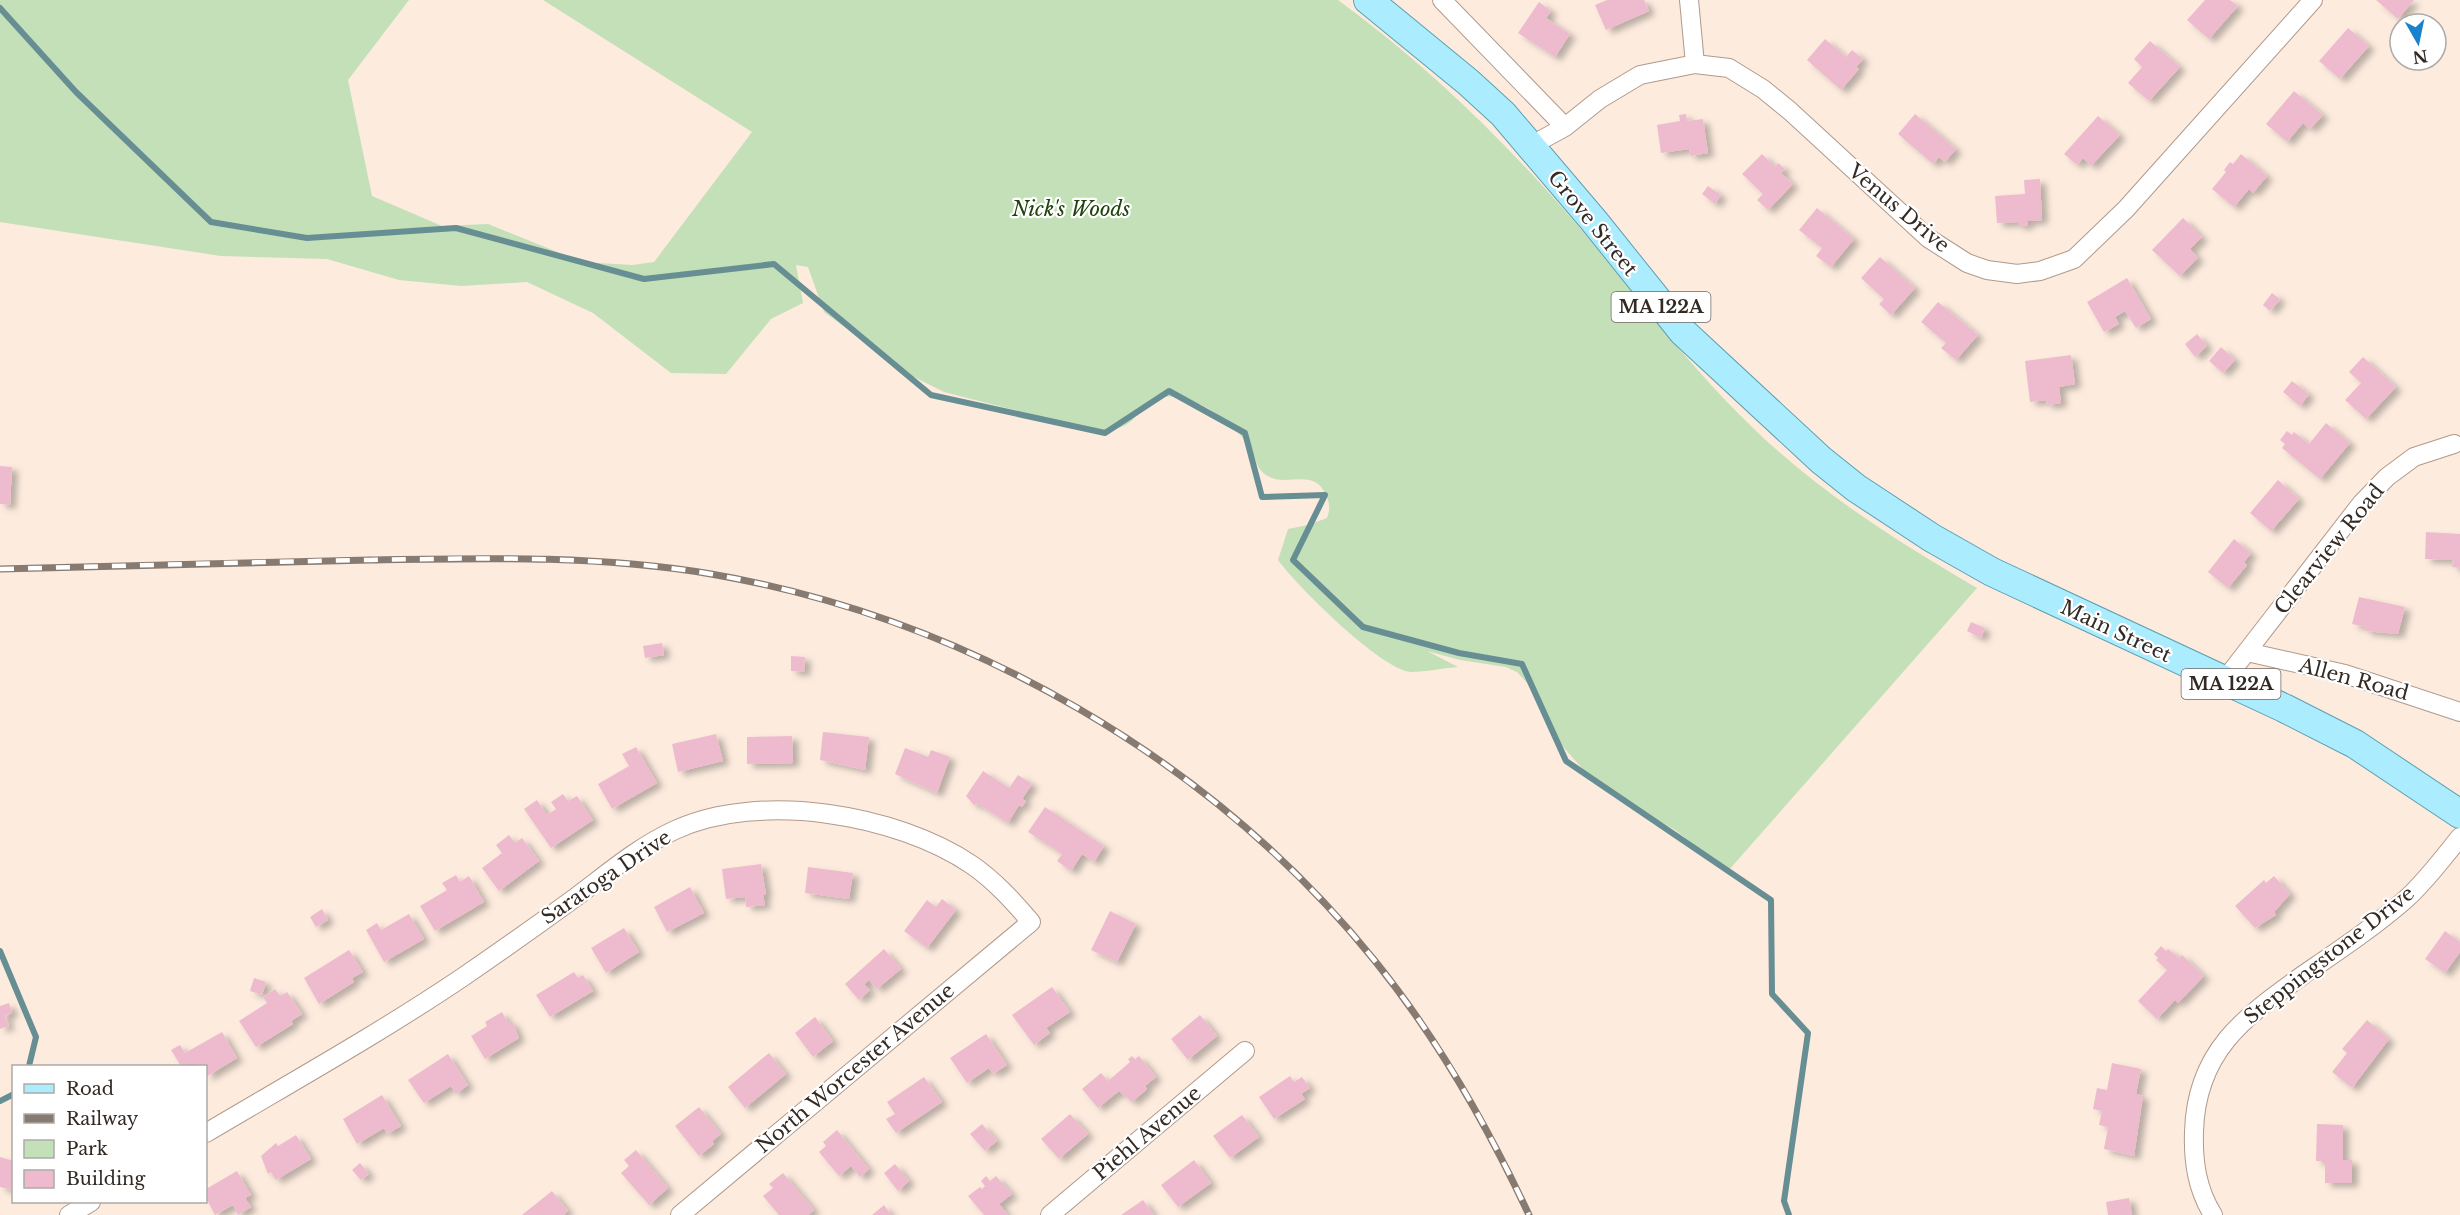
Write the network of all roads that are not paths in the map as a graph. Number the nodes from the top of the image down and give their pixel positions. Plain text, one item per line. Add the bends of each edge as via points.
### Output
1 (1368, 0) edge
2 (1442, 0) edge
3 (1689, 0) edge
4 (2313, 0) edge
5 (1695, 64) junction
6 (1565, 127) junction
7 (1530, 146) junction
8 (2454, 444) dead end
9 (1992, 572) joint
10 (2247, 652) junction
11 (2224, 681) junction
12 (2460, 712) edge
13 (2460, 814) edge
14 (2460, 837) edge
15 (1031, 921) joint
16 (1245, 1051) dead end
17 (207, 1132) edge
18 (89, 1203) edge
19 (69, 1215) edge
20 (680, 1215) edge
21 (1050, 1215) edge
22 (2213, 1215) edge

1 - 7 main road, Grove Street / MA 122A via 1468,82
2 - 6 street
3 - 5 street
4 - 5 street, Venus Drive via 2126,209 2074,259 2017,274 1967,263 1928,238 1763,89 1729,68
5 - 6 street, Venus Drive via 1640,75 1600,99
6 - 7 street, Venus Drive
7 - 9 main road, Grove Street / MA 122A via 1652,296 1725,373 1856,488
8 - 10 street, Clearview Road via 2414,457 2361,504
9 - 11 main road, Main Street / MA 122A
10 - 11 street, Clearview Road
10 - 12 street, Allen Road via 2345,674
11 - 13 main road, Main Street / MA 122A via 2355,744
14 - 22 street, Steppingstone Drive via 2407,898 2256,1009 2223,1042 2203,1081 2194,1125 2195,1168 2200,1190
15 - 17 street, Saratoga Drive via 1001,888 972,865 910,834 805,811 764,810 723,816 677,829 656,840 463,977
15 - 20 street, North Worcester Avenue
16 - 21 street, Piehl Avenue
18 - 19 street

